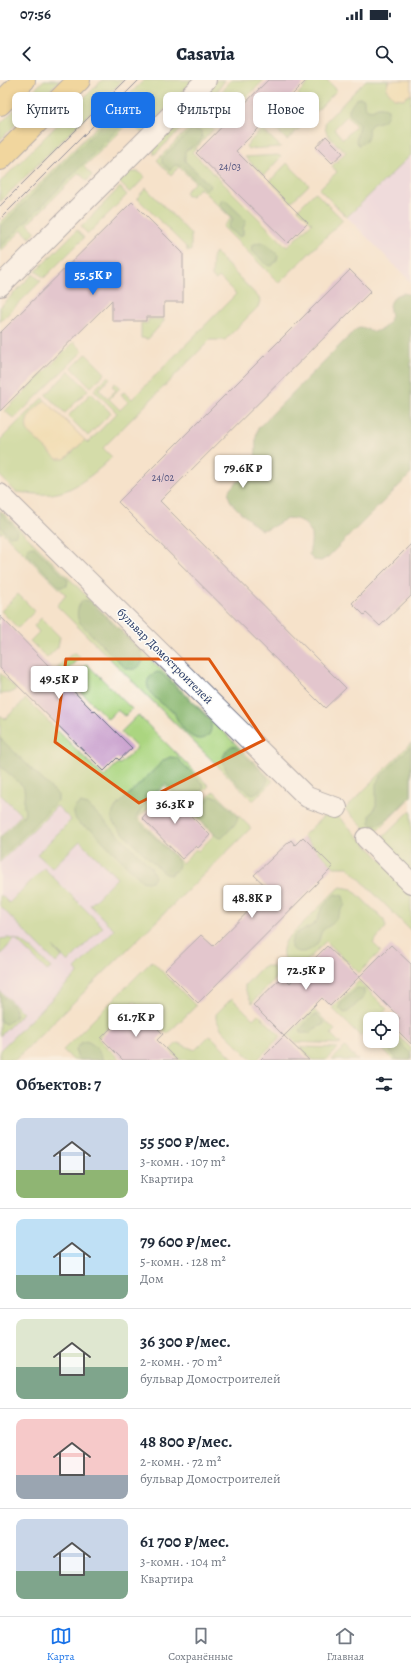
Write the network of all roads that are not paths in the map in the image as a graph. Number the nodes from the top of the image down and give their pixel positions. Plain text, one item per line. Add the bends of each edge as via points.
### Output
1 (24, 80) edge
2 (79, 80) edge
3 (206, 80) edge
4 (0, 104) edge
5 (0, 159) edge
6 (0, 286) edge
7 (0, 494) edge
8 (337, 808) dead end
9 (366, 838) dead end
10 (411, 883) edge

1 - 4 main road
2 - 5 main road
3 - 6 street
7 - 8 street, бульвар Домостроителей via 307,797
9 - 10 street

